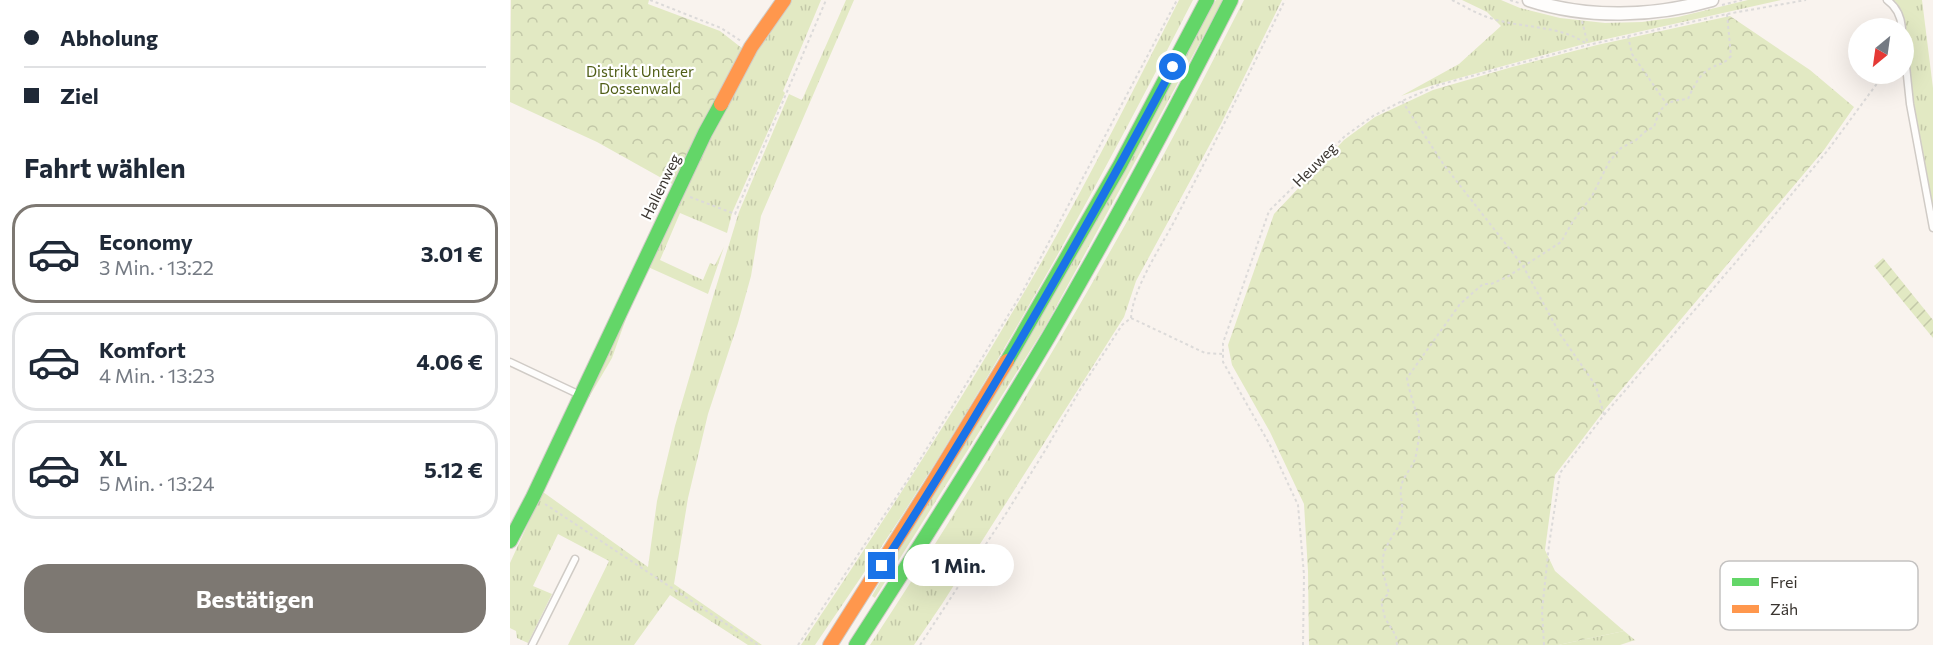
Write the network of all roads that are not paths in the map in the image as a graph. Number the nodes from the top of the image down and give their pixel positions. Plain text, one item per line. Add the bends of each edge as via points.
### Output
1 (784, 0) edge
2 (1207, 0) edge
3 (1231, 0) edge
4 (1529, 0) edge
5 (1712, 0) edge
6 (1887, 0) edge
7 (1900, 18) edge
8 (1908, 84) edge
9 (1933, 228) edge
10 (510, 362) edge
11 (580, 395) junction
12 (510, 541) edge
13 (575, 559) dead end
14 (532, 645) edge
15 (830, 645) edge
16 (856, 645) edge

1 - 11 main road, Hallenweg via 751,47 705,133
2 - 15 main road via 1056,280 920,507
3 - 16 main road via 1075,290 938,519
4 - 5 street via 1605,13 1632,13
6 - 7 lane via 1894,4
8 - 9 lane
10 - 11 lane
11 - 12 main road, Hallenweg
13 - 14 lane

